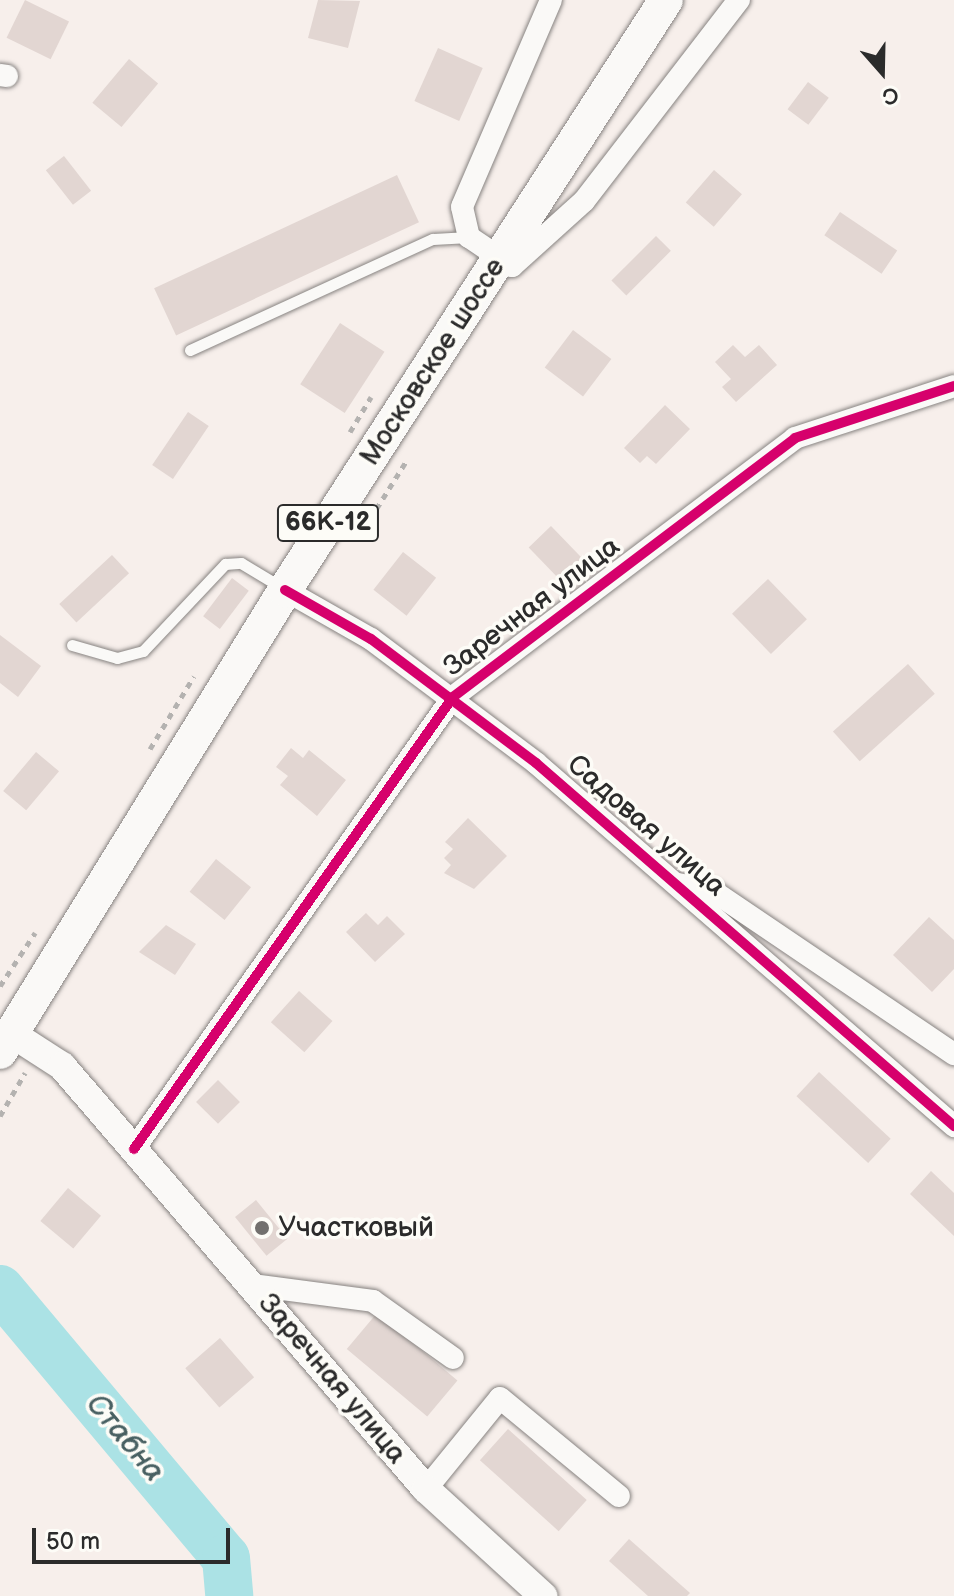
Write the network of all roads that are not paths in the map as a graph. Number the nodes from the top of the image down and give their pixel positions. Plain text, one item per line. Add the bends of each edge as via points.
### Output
1 (551, 0) edge
2 (666, 0) edge
3 (739, 0) edge
4 (469, 237) junction
5 (500, 259) junction
6 (190, 350) dead end
7 (954, 386) edge
8 (285, 590) junction
9 (72, 645) dead end
10 (453, 697) junction
11 (676, 884) junction
12 (4, 1037) edge
13 (954, 1054) edge
14 (954, 1126) edge
15 (134, 1149) junction
16 (252, 1285) junction
17 (453, 1358) dead end
18 (426, 1489) junction
19 (619, 1496) dead end
20 (543, 1596) edge

1 - 4 street via 477,159 462,207
2 - 5 main road, Московское шоссе / 66К-12
3 - 5 street via 584,201 512,266
4 - 5 street
4 - 6 lane via 433,239
5 - 8 main road, Московское шоссе / 66К-12
7 - 10 street, Заречная улица via 795,438
8 - 9 lane via 241,563 225,564 143,651 117,658
8 - 10 street, Садовая улица
8 - 12 main road, Московское шоссе / 66К-12
10 - 11 street, Садовая улица
10 - 15 street, Заречная улица
11 - 13 street via 713,891
11 - 14 street, Садовая улица
12 - 15 street, Заречная улица via 62,1066
15 - 16 street, Заречная улица
16 - 17 street via 373,1301
16 - 18 street, Заречная улица
18 - 19 street via 500,1398
18 - 20 street, Заречная улица

